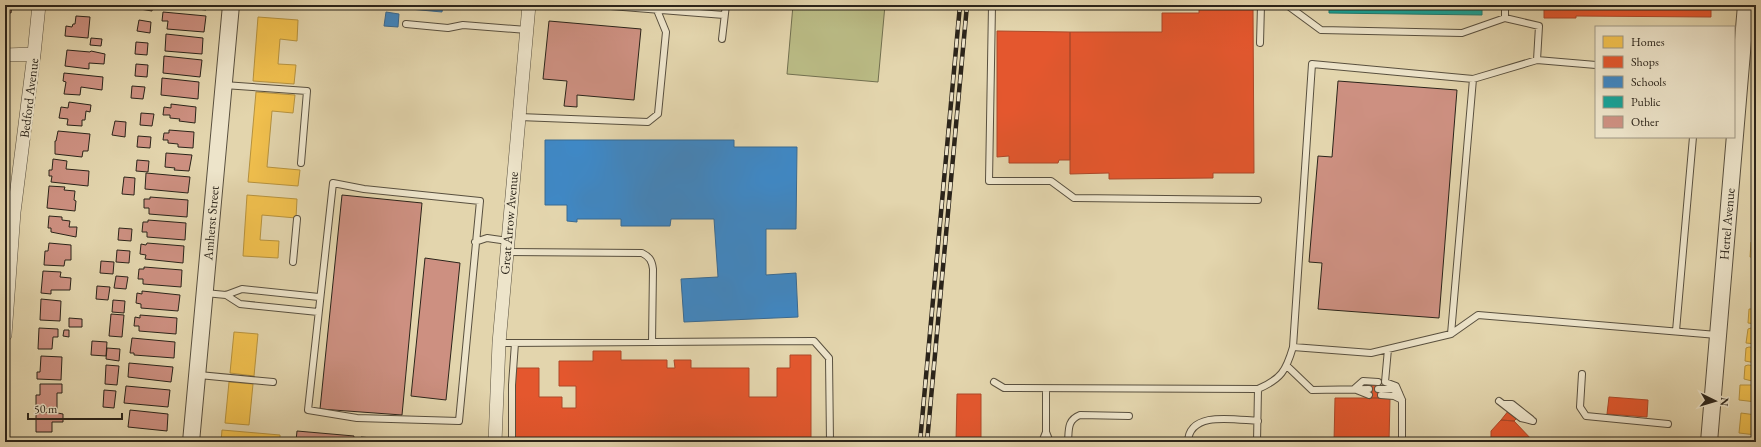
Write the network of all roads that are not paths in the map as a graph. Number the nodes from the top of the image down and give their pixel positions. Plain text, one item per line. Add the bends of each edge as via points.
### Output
1 (39, 5) edge
2 (231, 5) edge
3 (529, 5) edge
4 (598, 5) edge
5 (726, 5) edge
6 (992, 5) edge
7 (1261, 5) edge
8 (1287, 5) edge
9 (1505, 5) edge
10 (1746, 5) edge
11 (657, 10) junction
12 (724, 15) junction
13 (1505, 18) junction
14 (406, 24) dead end
15 (527, 30) junction
16 (722, 39) dead end
17 (1260, 43) dead end
18 (34, 54) junction
19 (5, 55) edge
20 (1537, 60) junction
21 (1595, 65) edge
22 (1737, 77) edge
23 (1473, 79) junction
24 (224, 85) junction
25 (1735, 104) edge
26 (518, 117) junction
27 (1693, 138) edge
28 (1733, 138) edge
29 (301, 163) dead end
30 (1258, 200) dead end
31 (297, 219) dead end
32 (475, 242) junction
33 (507, 247) junction
34 (293, 262) dead end
35 (205, 293) junction
36 (226, 295) junction
37 (319, 297) junction
38 (318, 312) junction
39 (6, 315) edge
40 (1676, 331) junction
41 (1451, 334) junction
42 (5, 335) edge
43 (1718, 335) junction
44 (652, 342) junction
45 (499, 343) junction
46 (515, 343) junction
47 (1293, 347) junction
48 (1388, 349) junction
49 (1287, 366) junction
50 (1582, 374) dead end
51 (198, 375) junction
52 (273, 382) dead end
53 (994, 382) dead end
54 (1378, 382) dead end
55 (1046, 389) junction
56 (1258, 389) junction
57 (1354, 389) junction
58 (1378, 389) dead end
59 (1369, 392) dead end
60 (1381, 395) dead end
61 (1401, 397) junction
62 (1502, 402) dead end
63 (1129, 416) dead end
64 (1258, 421) junction
65 (1533, 421) dead end
66 (1668, 424) dead end
67 (1046, 432) junction
68 (191, 442) edge
69 (494, 442) edge
70 (512, 442) edge
71 (830, 442) edge
72 (1042, 442) edge
73 (1050, 442) edge
74 (1068, 442) edge
75 (1188, 442) edge
76 (1257, 442) edge
77 (1402, 442) edge
78 (1709, 442) edge

1 - 18 street, Bedford Avenue
2 - 24 street, Amherst Street
3 - 15 street, Great Arrow Avenue
4 - 11 lane
5 - 12 lane
6 - 30 lane via 989,181 1051,181 1074,198
7 - 17 lane
8 - 13 lane via 1321,30 1462,33
9 - 13 lane
10 - 22 street, Hertel Avenue
11 - 12 lane
11 - 26 lane via 666,32 658,114 648,122
12 - 16 lane
13 - 20 lane via 1539,26
14 - 15 lane
15 - 26 street, Great Arrow Avenue
18 - 19 street
18 - 39 street, Bedford Avenue via 14,212
20 - 21 lane
20 - 23 lane
22 - 25 street, Hertel Avenue
23 - 41 lane
23 - 47 lane via 1312,64
24 - 29 lane via 307,91
24 - 35 street, Amherst Street
26 - 33 street, Great Arrow Avenue
27 - 40 lane
28 - 43 street, Hertel Avenue
31 - 34 lane
32 - 33 lane via 487,238
32 - 37 lane via 480,201 364,189 333,183
32 - 38 lane via 459,421 357,418 308,410
33 - 44 lane via 647,256 652,261 653,269
33 - 45 street, Great Arrow Avenue
35 - 36 lane
35 - 51 street, Amherst Street
36 - 37 lane via 242,289
36 - 38 lane via 240,304
37 - 38 lane
39 - 42 street, Bedford Avenue
40 - 41 lane via 1478,315
40 - 43 lane
41 - 48 lane
43 - 78 street, Hertel Avenue
44 - 46 lane
44 - 71 lane via 814,341 829,358
45 - 46 lane
45 - 69 street, Great Arrow Avenue
46 - 70 lane
47 - 48 lane via 1371,354
47 - 49 lane
48 - 61 lane via 1385,382 1396,386
49 - 56 lane via 1272,383
49 - 57 lane via 1312,390
50 - 66 lane via 1580,407 1586,416
51 - 52 lane
51 - 68 street, Amherst Street
53 - 55 lane via 1004,388
54 - 57 lane via 1363,382
55 - 56 lane
55 - 67 lane
56 - 64 lane
57 - 59 lane
58 - 61 lane via 1392,389
60 - 61 lane
61 - 77 lane
62 - 65 lane via 1512,404
63 - 74 lane via 1074,417 1069,424
64 - 75 lane via 1200,422 1192,428
64 - 76 lane
67 - 72 lane
67 - 73 lane

